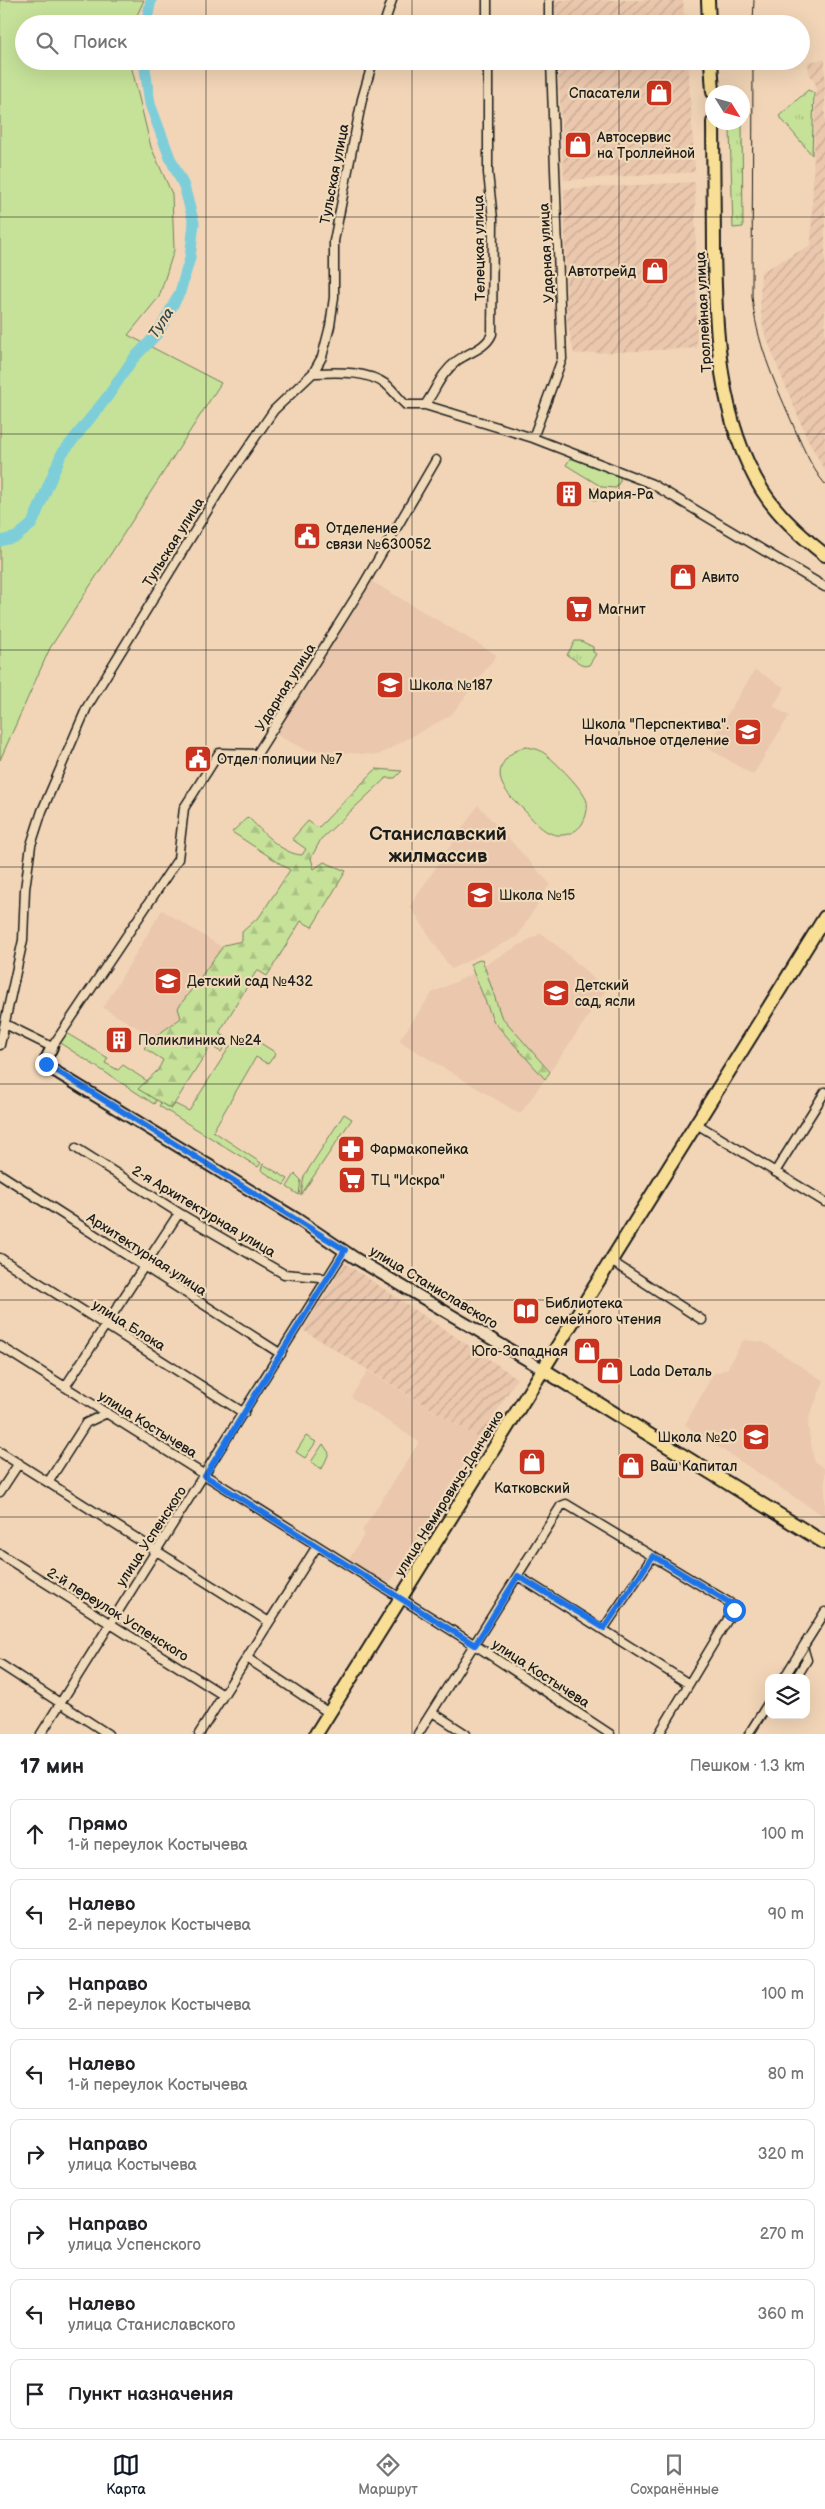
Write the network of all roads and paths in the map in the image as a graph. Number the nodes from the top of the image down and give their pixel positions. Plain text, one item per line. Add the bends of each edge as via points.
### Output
1 (392, 0) edge
2 (486, 0) edge
3 (549, 0) edge
4 (708, 0) edge
5 (387, 15) edge
6 (487, 15) edge
7 (550, 15) edge
8 (709, 15) edge
9 (370, 70) edge
10 (488, 70) edge
11 (551, 70) edge
12 (712, 70) edge
13 (713, 85) edge
14 (713, 130) edge
15 (313, 373) junction
16 (425, 405) junction
17 (533, 438) junction
18 (436, 460) dead end
19 (824, 552) edge
20 (825, 587) edge
21 (825, 917) edge
22 (5, 1024) junction
23 (0, 1045) edge
24 (52, 1047) junction
25 (824, 1097) edge
26 (696, 1123) junction
27 (76, 1148) dead end
28 (775, 1172) junction
29 (0, 1174) edge
30 (825, 1202) edge
31 (179, 1213) junction
32 (345, 1250) junction
33 (0, 1258) edge
34 (611, 1261) junction
35 (143, 1268) junction
36 (325, 1280) junction
37 (702, 1320) dead end
38 (106, 1324) junction
39 (0, 1346) edge
40 (281, 1354) junction
41 (544, 1370) junction
42 (65, 1387) junction
43 (107, 1413) junction
44 (244, 1413) junction
45 (0, 1452) edge
46 (19, 1464) junction
47 (205, 1476) junction
48 (49, 1480) junction
49 (0, 1492) edge
50 (825, 1543) edge
51 (317, 1546) junction
52 (155, 1551) junction
53 (0, 1554) edge
54 (653, 1556) junction
55 (518, 1576) junction
56 (400, 1599) junction
57 (825, 1612) edge
58 (269, 1622) junction
59 (109, 1624) junction
60 (604, 1628) junction
61 (475, 1645) junction
62 (803, 1647) junction
63 (246, 1658) junction
64 (0, 1664) edge
65 (786, 1674) edge
66 (798, 1674) edge
67 (689, 1684) junction
68 (223, 1695) junction
69 (60, 1704) junction
70 (765, 1708) edge
71 (432, 1712) junction
72 (329, 1713) junction
73 (41, 1734) edge
74 (108, 1734) edge
75 (199, 1734) edge
76 (316, 1734) edge
77 (418, 1734) edge
78 (466, 1734) edge
79 (610, 1734) edge
80 (659, 1734) edge
81 (748, 1734) edge

1 - 5 street
2 - 6 street
3 - 7 street
4 - 8 main road
9 - 15 street, Тульская улица via 334,240 330,326 322,357
10 - 16 street, Телецкая улица via 488,173 493,219 492,334 489,341 452,365 437,381
11 - 17 street, Ударная улица via 562,359
12 - 13 main road
14 - 19 main road, Троллейная улица via 718,355 726,396 744,455 763,491 798,533
15 - 16 street via 368,376 388,386 406,405
15 - 22 street, Тульская улица via 274,410 233,469 87,706 31,845 23,940
16 - 17 street
17 - 20 street via 652,484
18 - 24 street, Ударная улица via 362,587 257,754 219,752 184,808 178,859
21 - 26 main road, улица Немировича-Данченко
22 - 23 street, Тульская улица
22 - 24 street
24 - 32 street, улица Станиславского via 46,1059 48,1067
25 - 28 street
26 - 28 street
26 - 34 main road, улица Немировича-Данченко
27 - 31 street, 2-я Архитектурная улица
28 - 30 street
29 - 35 street, Архитектурная улица
31 - 35 street
31 - 36 street, 2-я Архитектурная улица via 284,1274
32 - 36 street, улица Успенского
32 - 41 street, улица Станиславского
33 - 38 street, улица Блока
34 - 37 street
34 - 41 main road, улица Немировича-Данченко
35 - 38 street
35 - 40 street, Архитектурная улица
36 - 40 street, улица Успенского
38 - 42 street
38 - 44 street, улица Блока
39 - 42 street, улица Костычева
40 - 44 street, улица Успенского
41 - 50 main road, улица Станиславского
41 - 56 main road, улица Немировича-Данченко
42 - 43 street, улица Костычева
43 - 47 street, улица Костычева
43 - 48 street via 86,1423
44 - 47 street, улица Успенского
45 - 46 street
46 - 48 street
46 - 49 street
47 - 51 street, улица Костычева
47 - 52 street, улица Успенского
48 - 52 street
51 - 56 street, улица Костычева
51 - 58 street
52 - 58 street
52 - 59 street, улица Успенского
53 - 59 street, 2-й переулок Успенского
54 - 55 street via 566,1504 561,1506
54 - 60 street
54 - 67 street via 730,1603 734,1610
55 - 60 street
55 - 61 street
56 - 61 street, улица Костычева
56 - 72 main road, улица Немировича-Данченко
57 - 62 street
58 - 63 street
59 - 68 street, 2-й переулок Успенского
59 - 69 street, улица Успенского
60 - 67 street
61 - 71 street
61 - 79 street, улица Костычева
62 - 65 street
62 - 66 street via 806,1660
63 - 68 street
63 - 72 street
64 - 69 street
67 - 80 street
68 - 75 street
69 - 73 street, улица Успенского
69 - 74 street
70 - 81 street
71 - 77 street
71 - 78 street
72 - 76 main road, улица Немировича-Данченко

